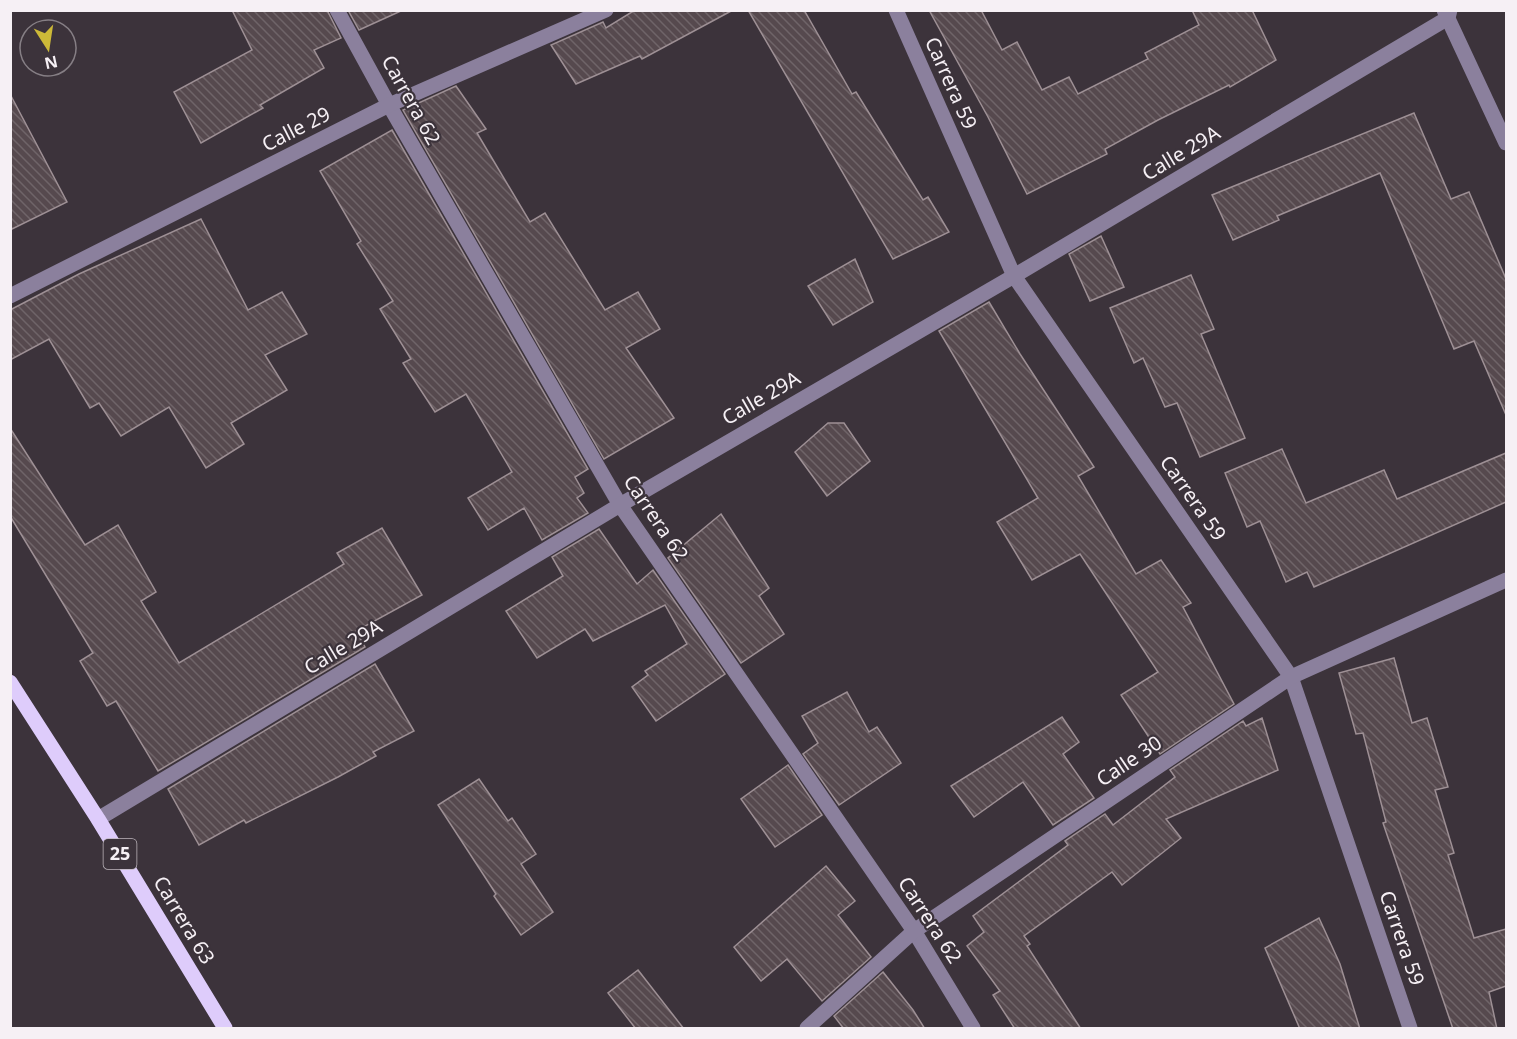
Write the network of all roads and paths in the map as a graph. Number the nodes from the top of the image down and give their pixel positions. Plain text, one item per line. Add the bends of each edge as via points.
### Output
1 (337, 10) edge
2 (606, 10) edge
3 (896, 10) edge
4 (1447, 13) edge
5 (389, 105) junction
6 (1506, 143) edge
7 (1014, 276) junction
8 (10, 296) edge
9 (620, 505) junction
10 (1506, 579) edge
11 (1292, 677) junction
12 (10, 682) edge
13 (98, 819) junction
14 (914, 931) junction
15 (225, 1029) edge
16 (807, 1029) edge
17 (973, 1029) edge
18 (1410, 1029) edge

1 - 5 street, Carrera 62
2 - 5 street, Calle 29
3 - 7 street, Carrera 59
4 - 6 street
4 - 7 street, Calle 29A
5 - 8 street, Calle 29
5 - 9 street, Carrera 62
7 - 9 street, Calle 29A
7 - 11 street, Carrera 59
9 - 13 street, Calle 29A
9 - 14 street, Carrera 62
10 - 11 street, Calle 30
11 - 14 street, Calle 30
11 - 18 street, Carrera 59
12 - 13 main road, Carrera 63 / 25
13 - 15 main road, Carrera 63 / 25
14 - 16 street, Calle 30
14 - 17 street, Carrera 62

